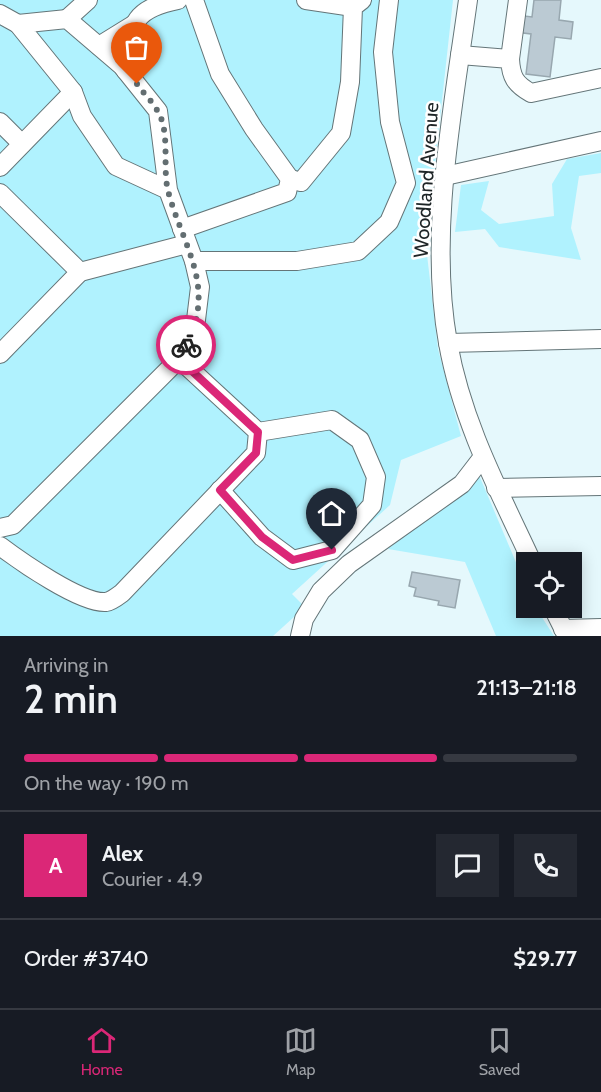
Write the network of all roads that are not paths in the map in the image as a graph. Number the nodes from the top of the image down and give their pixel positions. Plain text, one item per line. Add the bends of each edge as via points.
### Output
1 (88, 0) edge
2 (178, 0) edge
3 (194, 0) edge
4 (306, 0) edge
5 (389, 0) edge
6 (468, 0) edge
7 (518, 0) edge
8 (357, 3) edge
9 (0, 14) edge
10 (67, 19) junction
11 (18, 24) junction
12 (133, 25) junction
13 (99, 46) junction
14 (460, 55) junction
15 (510, 59) junction
16 (126, 71) junction
17 (601, 78) edge
18 (73, 92) junction
19 (0, 122) edge
20 (601, 141) edge
21 (22, 144) junction
22 (0, 167) edge
23 (445, 176) junction
24 (290, 179) junction
25 (168, 190) junction
26 (0, 193) edge
27 (185, 237) junction
28 (194, 261) junction
29 (80, 272) junction
30 (601, 339) edge
31 (448, 343) junction
32 (0, 354) edge
33 (179, 359) junction
34 (258, 432) junction
35 (482, 458) junction
36 (601, 486) edge
37 (496, 488) junction
38 (220, 490) junction
39 (7, 527) edge
40 (7, 551) edge
41 (527, 552) edge
42 (558, 618) edge
43 (601, 628) edge
44 (565, 632) edge
45 (300, 636) edge

1 - 10 street
2 - 12 street via 144,11
3 - 24 street via 220,75
4 - 8 street
5 - 28 street via 383,52 390,122 405,183 389,222 358,251 297,261
6 - 14 street, Woodland Avenue
7 - 15 street
8 - 24 street via 341,133 301,182
9 - 11 street
10 - 11 street
10 - 13 street
11 - 18 street
12 - 13 street
12 - 16 street
13 - 16 street
14 - 15 street
14 - 23 street, Woodland Avenue
15 - 17 street via 511,76 531,93
16 - 25 street via 158,111
18 - 21 street
18 - 25 street via 82,116 116,166
19 - 21 street
20 - 23 street
21 - 22 street
23 - 31 street, Woodland Avenue via 442,252
24 - 27 street via 287,192
25 - 27 street
26 - 29 street
27 - 28 street
27 - 29 street
28 - 33 street via 200,287 195,328
29 - 32 street
30 - 31 street
31 - 35 street, Woodland Avenue
33 - 34 street
33 - 39 street
34 - 38 street via 256,453
34 - 38 street via 332,420 360,440 376,477 372,505 332,550 293,560 262,537
35 - 37 street, Woodland Avenue
35 - 45 street via 462,484 349,564 321,591 304,619
36 - 37 street
37 - 41 street, Woodland Avenue
38 - 40 street via 122,593 108,602 94,600 32,570
39 - 40 street
42 - 44 street
43 - 44 street

